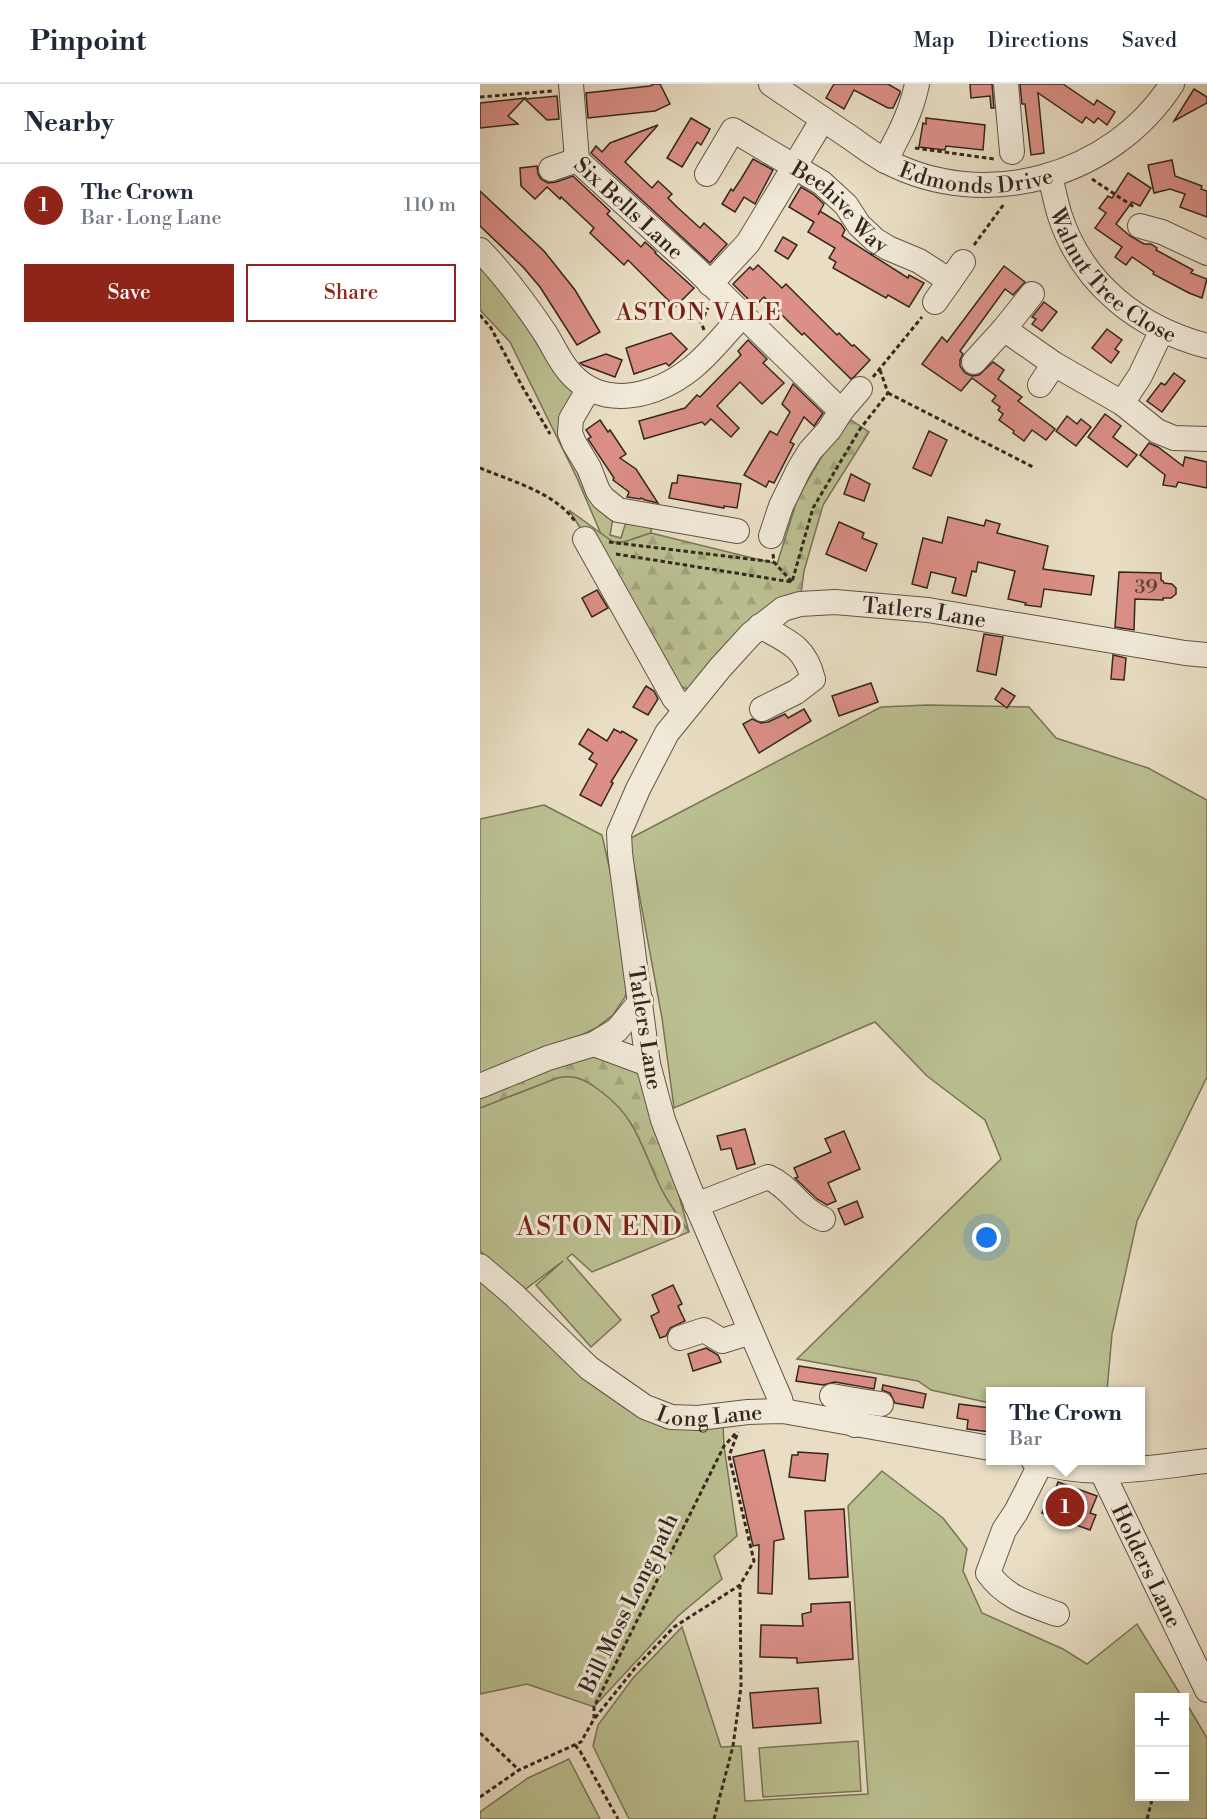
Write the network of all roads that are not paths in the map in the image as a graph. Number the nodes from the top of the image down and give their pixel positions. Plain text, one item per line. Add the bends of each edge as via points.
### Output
1 (771, 84) edge
2 (917, 84) edge
3 (1006, 84) edge
4 (1172, 84) edge
5 (572, 87) edge
6 (823, 119) junction
7 (890, 151) junction
8 (1006, 156) road end
9 (577, 160) junction
10 (794, 165) junction
11 (551, 169) dead end
12 (707, 174) dead end
13 (1050, 175) junction
14 (1157, 224) road end
15 (480, 250) edge
16 (1207, 253) edge
17 (710, 284) junction
18 (1032, 294) dead end
19 (934, 302) road end
20 (743, 315) junction
21 (1004, 330) junction
22 (1162, 330) junction
23 (1207, 346) edge
24 (974, 362) dead end
25 (1054, 364) junction
26 (1041, 385) dead end
27 (860, 389) road end
28 (588, 390) junction
29 (1122, 403) junction
30 (841, 411) junction
31 (1207, 439) edge
32 (738, 531) dead end
33 (771, 536) road end
34 (585, 539) dead end
35 (760, 626) junction
36 (1207, 655) edge
37 (684, 709) junction
38 (762, 709) dead end
39 (641, 1001) junction
40 (594, 1044) junction
41 (648, 1064) junction
42 (480, 1086) edge
43 (696, 1204) junction
44 (824, 1219) dead end
45 (480, 1266) edge
46 (751, 1332) junction
47 (680, 1338) dead end
48 (881, 1404) dead end
49 (783, 1411) junction
50 (855, 1425) junction
51 (986, 1447) edge
52 (1207, 1461) edge
53 (1036, 1465) edge
54 (1050, 1465) edge
55 (1102, 1472) junction
56 (1057, 1614) dead end
57 (1207, 1690) edge

1 - 6 street, Edmonds Drive
2 - 7 street via 910,112
3 - 8 street
4 - 13 street, Edmonds Drive via 1144,119 1113,146 1084,163
5 - 9 street, Six Bells Lane
6 - 7 street, Edmonds Drive
6 - 10 street
7 - 13 street, Edmonds Drive via 939,181 1019,183
9 - 11 street
9 - 17 street, Six Bells Lane
10 - 12 street, Beehive Way via 733,130
10 - 17 street via 748,243
10 - 19 street, Beehive Way via 835,193 867,235 919,261 956,271
13 - 22 street, Walnut Tree Close via 1060,216 1074,248 1098,282 1127,310
14 - 16 street
15 - 28 street via 519,293 561,363
17 - 20 street, Six Bells Lane
18 - 21 street
20 - 28 street via 705,355 666,384 616,396
20 - 30 street
21 - 24 street
21 - 25 street
22 - 23 street, Walnut Tree Close
22 - 29 street via 1145,368
25 - 26 street
25 - 29 street
27 - 30 street
28 - 32 street via 571,419 570,433 598,491 610,505 618,510
29 - 31 street via 1147,425 1165,434
30 - 33 street via 799,468
34 - 37 street via 674,698
35 - 36 street, Tatlers Lane via 783,609 835,602 927,610
35 - 37 street, Tatlers Lane
35 - 38 street via 797,647 809,662 813,679
37 - 39 street, Tatlers Lane via 667,733 619,833
39 - 40 street via 617,1030
39 - 41 street, Tatlers Lane
40 - 41 street
40 - 42 street
41 - 43 street, Tatlers Lane via 663,1120
43 - 44 street via 768,1177 781,1182 813,1215
43 - 46 street, Tatlers Lane
45 - 49 street, Long Lane via 589,1368 645,1407 670,1417 743,1421
46 - 47 street via 722,1341 704,1330
46 - 49 street, Tatlers Lane
48 - 50 street via 843,1398 856,1408
49 - 50 street, Long Lane
50 - 51 street, Long Lane
52 - 55 street
53 - 56 street via 988,1574 999,1588 1025,1603
54 - 55 street
55 - 57 street, Holders Lane

